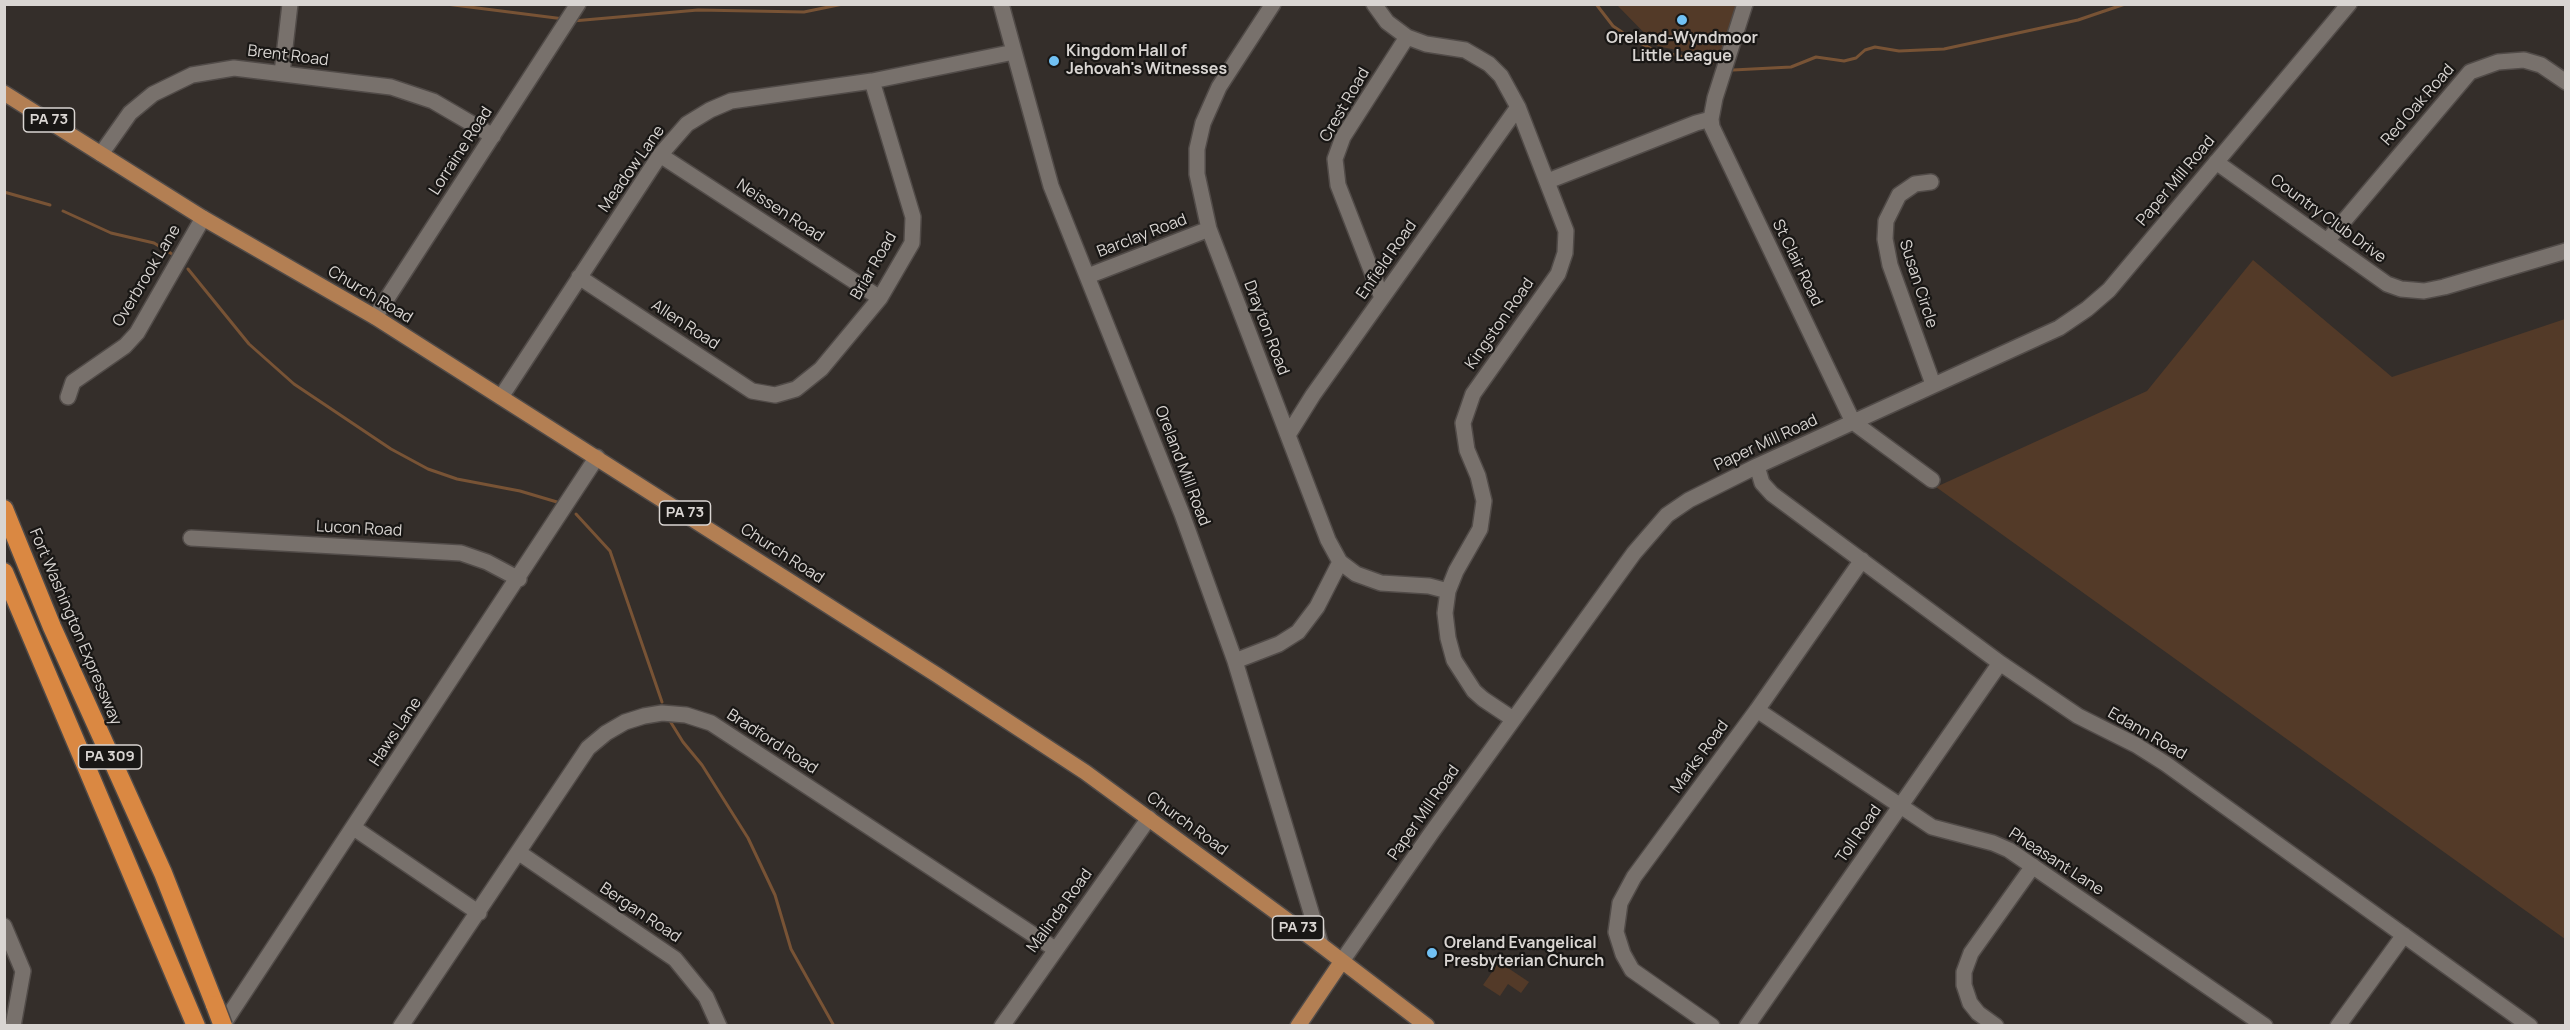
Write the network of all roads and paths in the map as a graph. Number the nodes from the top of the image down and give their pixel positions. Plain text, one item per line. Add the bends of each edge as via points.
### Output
1 (290, 4) edge
2 (1001, 4) edge
3 (1273, 4) edge
4 (1374, 4) edge
5 (1745, 4) edge
6 (2349, 4) edge
7 (578, 6) edge
8 (1407, 37) junction
9 (1014, 52) junction
10 (282, 73) junction
11 (872, 81) junction
12 (2565, 82) edge
13 (4, 93) edge
14 (4, 102) edge
15 (1518, 107) junction
16 (1711, 119) junction
17 (493, 136) junction
18 (97, 152) junction
19 (660, 155) junction
20 (2216, 162) junction
21 (1548, 181) junction
22 (1931, 182) dead end
23 (203, 218) junction
24 (1209, 229) junction
25 (2327, 241) junction
26 (2565, 251) edge
27 (1088, 276) junction
28 (579, 278) junction
29 (880, 298) junction
30 (1382, 298) junction
31 (375, 317) junction
32 (1933, 384) junction
33 (775, 394) joint
34 (68, 397) dead end
35 (501, 397) junction
36 (1853, 422) junction
37 (1288, 435) junction
38 (597, 457) junction
39 (1757, 466) junction
40 (1932, 480) dead end
41 (4, 509) edge
42 (191, 538) dead end
43 (1862, 560) junction
44 (1340, 562) junction
45 (4, 572) edge
46 (519, 579) junction
47 (1448, 591) junction
48 (1234, 661) junction
49 (2000, 663) junction
50 (1757, 710) junction
51 (1513, 719) junction
52 (1900, 807) junction
53 (1149, 818) junction
54 (354, 828) junction
55 (518, 852) junction
56 (2033, 866) junction
57 (478, 913) junction
58 (4, 926) edge
59 (2404, 935) junction
60 (1321, 945) junction
61 (1054, 949) junction
62 (1342, 961) junction
63 (193, 1019) edge
64 (13, 1026) edge
65 (223, 1026) edge
66 (401, 1026) edge
67 (719, 1026) edge
68 (1002, 1026) edge
69 (1298, 1026) edge
70 (1427, 1026) edge
71 (1712, 1026) edge
72 (1747, 1026) edge
73 (1996, 1026) edge
74 (2265, 1026) edge
75 (2338, 1026) edge
76 (2530, 1026) edge

1 - 10 street
2 - 9 street, Oreland Mill Road
3 - 24 street, Drayton Road via 1219,87 1203,123 1197,174
4 - 8 street, Kingston Road via 1387,22
5 - 16 street via 1714,98
6 - 20 street, Paper Mill Road
7 - 17 street, Lorraine Road
8 - 15 street, Kingston Road via 1426,44 1456,47 1482,59 1502,76
8 - 30 street, Crest Road via 1344,137 1335,159 1338,184
9 - 11 street, Meadow Lane
9 - 27 street, Oreland Mill Road via 1051,186
10 - 17 street, Brent Road via 412,93
10 - 18 street, Brent Road via 234,68 173,82 130,113
11 - 19 street, Meadow Lane via 731,101 687,124
11 - 29 street, Briar Road via 913,217 912,243
12 - 25 street, Red Oak Road via 2541,65 2524,60 2498,62 2470,72
13 - 18 main road, Church Road / PA 73
14 - 18 main road, Church Road / PA 73
15 - 21 street, Kingston Road
15 - 30 street, Enfield Road
16 - 21 street
16 - 36 street, St Clair Road via 1716,137
17 - 31 street, Lorraine Road
18 - 23 main road, Church Road / PA 73
19 - 28 street, Meadow Lane
19 - 29 street, Neissen Road
20 - 25 street, Country Club Drive
20 - 32 street, Paper Mill Road via 2109,290 2087,309 2059,328
21 - 47 street, Kingston Road via 1566,231 1564,260 1466,409 1464,438 1480,483 1483,509 1480,529
22 - 32 street, Susan Circle via 1916,184 1899,195 1886,221 1885,239 1890,265
23 - 31 main road, Church Road / PA 73
23 - 34 street, Overbrook Lane via 137,333 125,346 73,382
24 - 27 street, Barclay Road
24 - 37 street, Drayton Road
25 - 26 street, Country Club Drive via 2387,284 2407,291 2424,291
27 - 48 street, Oreland Mill Road via 1182,514
28 - 33 street, Allen Road via 752,391
28 - 35 street, Meadow Lane
29 - 33 street, Briar Road via 822,369 796,388
30 - 37 street, Enfield Road
31 - 35 main road, Church Road / PA 73
32 - 36 street, Paper Mill Road
35 - 38 main road, Church Road / PA 73
36 - 39 street, Paper Mill Road
36 - 40 street
37 - 44 street, Drayton Road
38 - 46 street, Haws Lane
38 - 53 main road, Church Road / PA 73 via 938,675
39 - 43 street, Edann Road via 1762,483 1772,494
39 - 51 street, Paper Mill Road via 1683,503 1656,526
41 - 65 highway, Fort Washington Expressway / PA 309, bridge via 52,627 163,873
42 - 46 street, Lucon Road via 461,553
43 - 49 street, Edann Road
43 - 50 street, Marks Road
44 - 47 street via 1356,574 1381,584
44 - 48 street via 1317,607 1298,632 1279,644
45 - 63 highway, PA 309
46 - 54 street, Haws Lane
47 - 51 street, Kingston Road via 1446,626 1454,660 1479,695
48 - 60 street, Oreland Mill Road
49 - 52 street, Toll Road
49 - 59 street, Edann Road via 2078,716 2166,764
50 - 52 street, Pheasant Lane
50 - 71 street, Marks Road via 1634,877 1620,903 1616,932 1632,970
51 - 62 street, Paper Mill Road
52 - 56 street, Pheasant Lane via 1932,827 1993,843
52 - 72 street, Toll Road
53 - 60 main road, Church Road / PA 73
53 - 61 street, Malinda Road
54 - 57 street
54 - 65 street, Haws Lane
55 - 57 street, Bradford Road
55 - 61 street, Bradford Road via 588,748 606,733 644,716 686,715 711,723
55 - 67 street, Bergan Road via 675,959 706,997
56 - 73 street via 1971,953 1964,972 1971,1003
56 - 74 street, Pheasant Lane
57 - 66 street, Bradford Road
58 - 64 street via 23,971
59 - 75 street
59 - 76 street, Edann Road
60 - 62 main road, Church Road / PA 73
61 - 68 street, Malinda Road
62 - 69 main road, Paper Mill Road
62 - 70 main road, Church Road / PA 73

